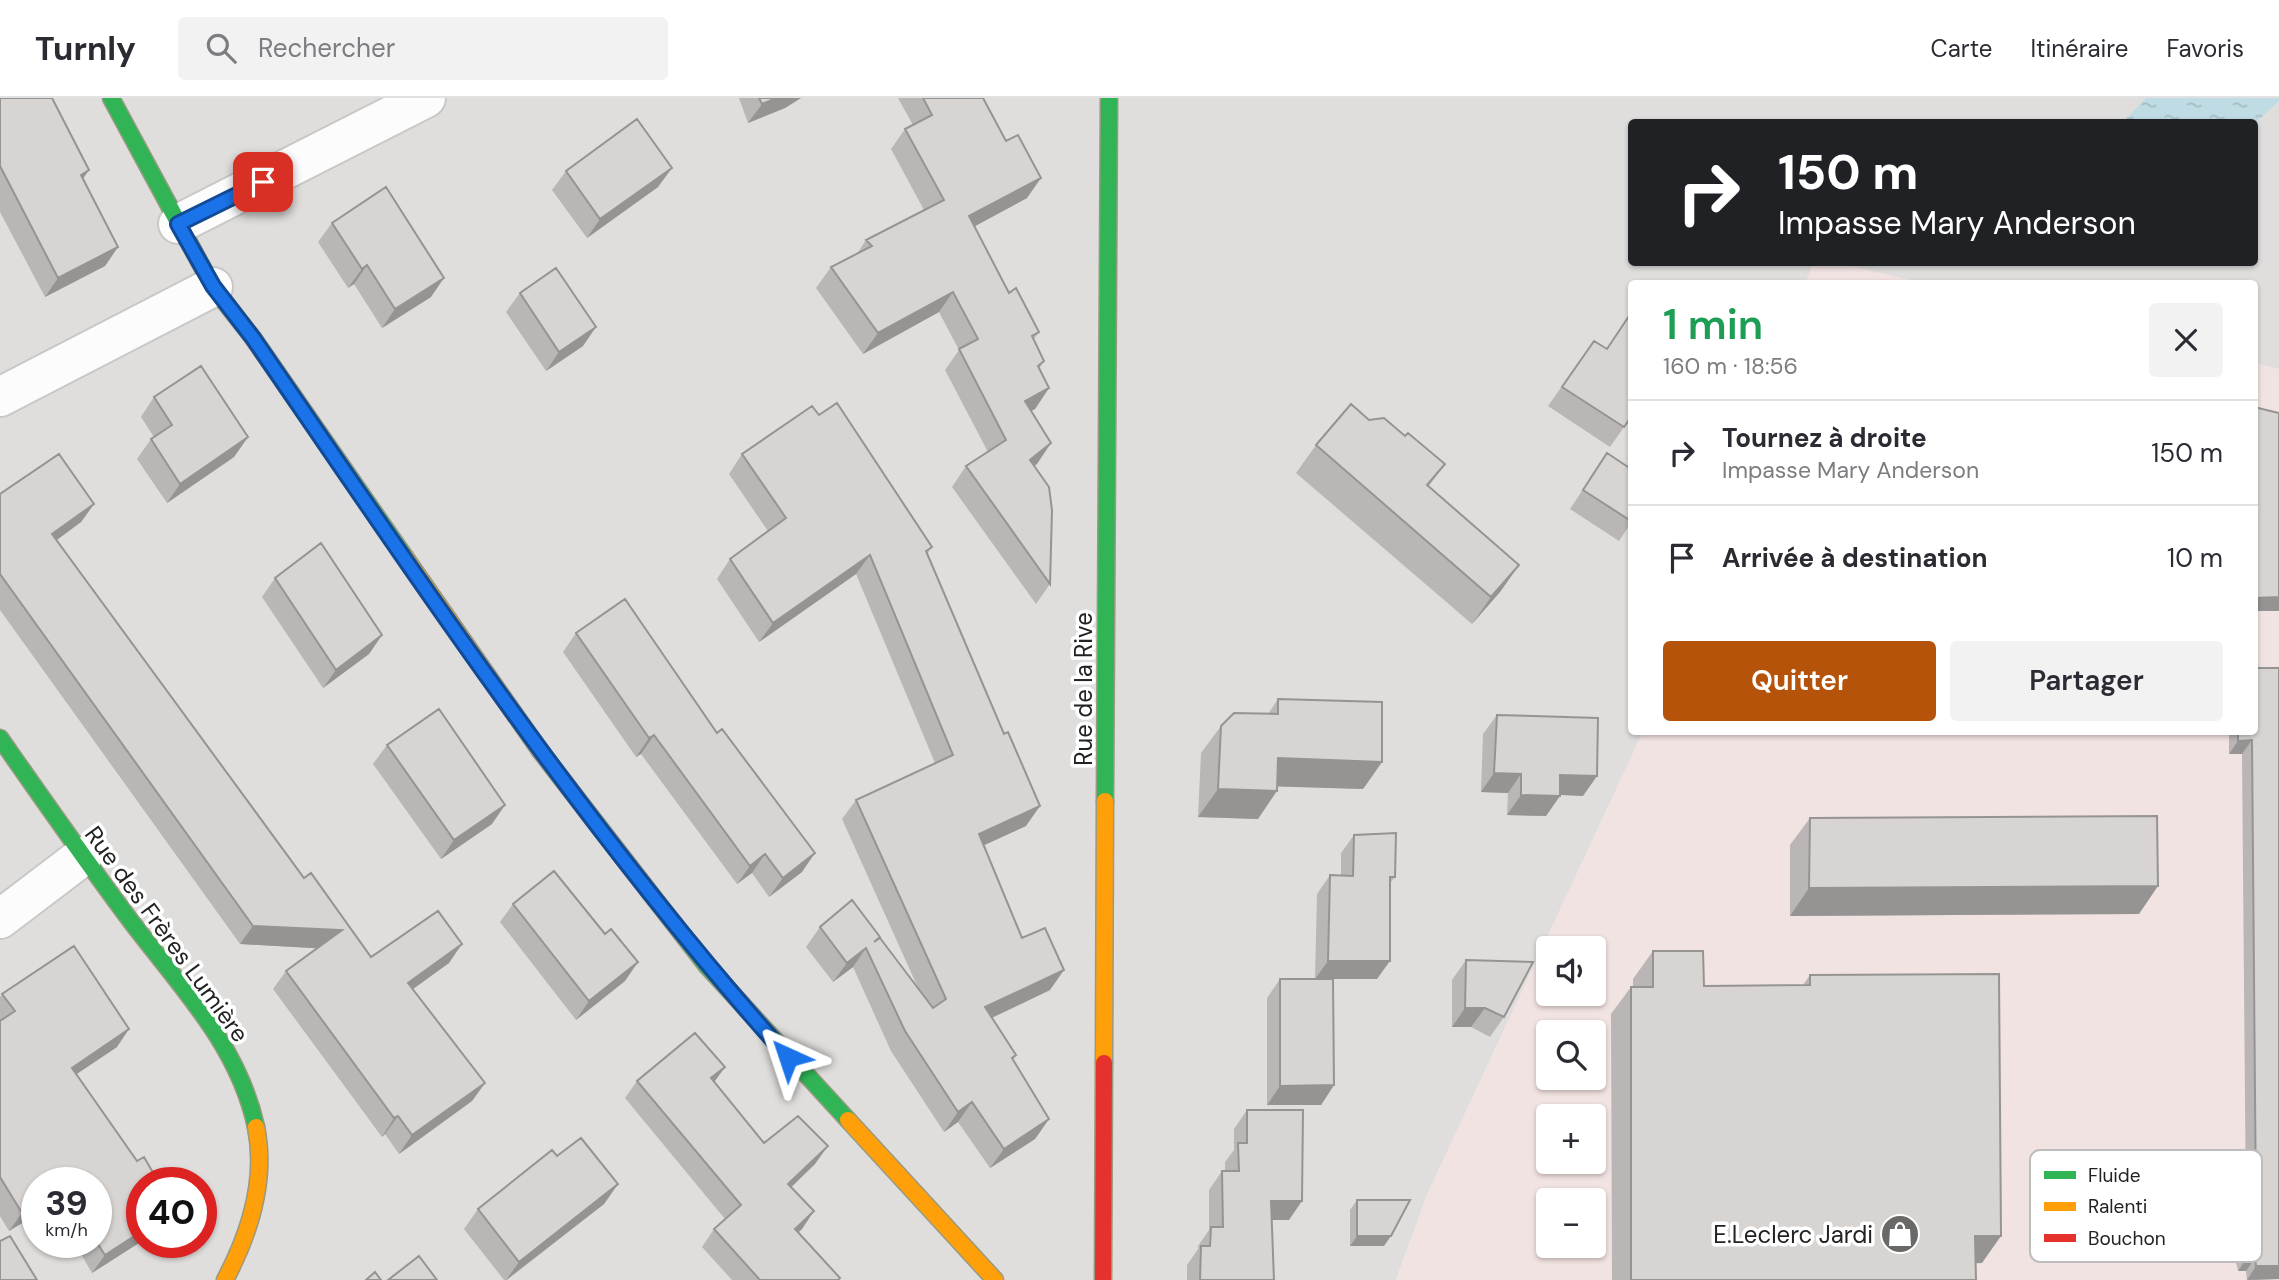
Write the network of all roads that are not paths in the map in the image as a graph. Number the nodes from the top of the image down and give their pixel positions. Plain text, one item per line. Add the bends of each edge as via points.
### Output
1 (111, 98) edge
2 (426, 98) edge
3 (1109, 98) edge
4 (178, 224) junction
5 (213, 286) junction
6 (0, 397) edge
7 (0, 738) edge
8 (83, 856) junction
9 (0, 919) edge
10 (225, 1280) edge
11 (995, 1280) edge
12 (1103, 1280) edge

1 - 4 street
2 - 4 street
3 - 12 street, Rue de la Rive
4 - 5 street
5 - 6 street
5 - 11 street via 565,787 706,965
7 - 8 street, Rue des Frères Lumière
8 - 9 street
8 - 10 street, Rue des Frères Lumière via 226,1048 248,1099 261,1179 254,1214

